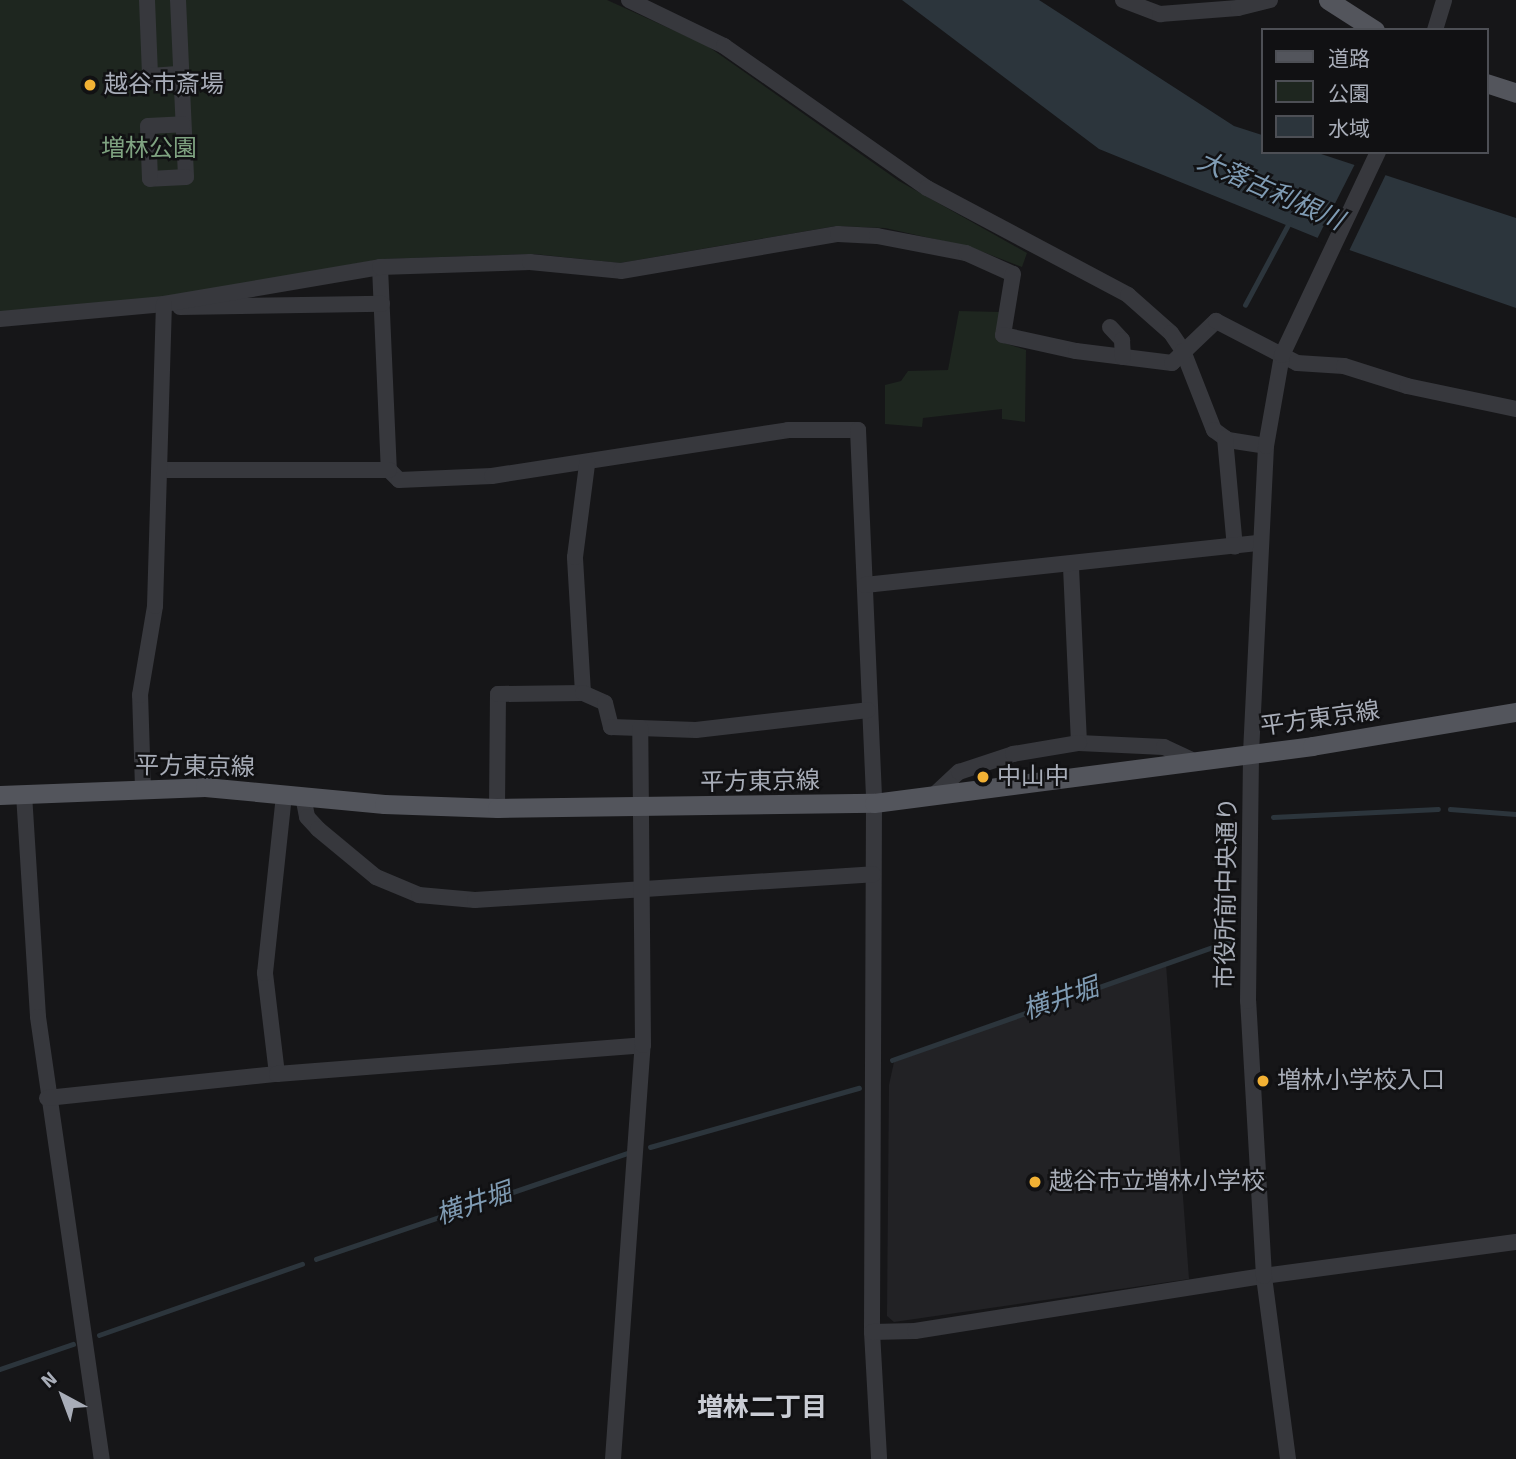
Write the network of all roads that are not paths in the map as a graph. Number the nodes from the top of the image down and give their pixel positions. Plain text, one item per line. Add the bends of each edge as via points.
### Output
1 (147, 0) edge
2 (178, 0) edge
3 (629, 0) edge
4 (1123, 0) edge
5 (1270, 0) edge
6 (1328, 0) edge
7 (1444, 0) edge
8 (1372, 28) edge
9 (1435, 28) edge
10 (181, 74) junction
11 (1488, 84) edge
12 (1516, 93) edge
13 (183, 124) dead end
14 (1377, 154) edge
15 (380, 267) junction
16 (164, 304) junction
17 (382, 304) junction
18 (0, 319) edge
19 (1110, 327) dead end
20 (1183, 351) junction
21 (1282, 355) junction
22 (1124, 357) junction
23 (1516, 409) edge
24 (1225, 438) junction
25 (1266, 446) junction
26 (587, 464) junction
27 (161, 470) junction
28 (389, 470) junction
29 (1260, 543) junction
30 (1235, 547) junction
31 (1070, 567) junction
32 (865, 585) junction
33 (583, 693) junction
34 (868, 710) junction
35 (1516, 712) edge
36 (640, 728) junction
37 (1079, 743) junction
38 (1251, 753) junction
39 (1190, 759) junction
40 (143, 789) junction
41 (24, 794) junction
42 (936, 794) junction
43 (0, 795) edge
44 (293, 796) junction
45 (874, 803) junction
46 (497, 808) junction
47 (640, 809) junction
48 (873, 874) junction
49 (644, 890) junction
50 (643, 1045) junction
51 (277, 1074) junction
52 (47, 1098) junction
53 (1516, 1242) edge
54 (1264, 1276) junction
55 (872, 1332) junction
56 (102, 1459) edge
57 (614, 1459) edge
58 (879, 1459) edge
59 (1288, 1459) edge

1 - 10 street via 150,76
2 - 10 street
3 - 20 street via 724,46 927,188 1128,295 1171,333
4 - 5 street via 1160,14 1238,8
6 - 8 main road
7 - 9 street
10 - 13 street
11 - 12 main road
14 - 21 street, 市役所前中央通り
15 - 16 street
15 - 17 street
15 - 22 street via 530,262 621,271 838,234 877,236 966,253 1013,274 1003,335
16 - 17 street via 214,309
16 - 18 street
16 - 27 street
17 - 28 street
19 - 22 street via 1122,340
20 - 21 street via 1216,321
20 - 22 street via 1171,363
20 - 24 street via 1207,420
21 - 23 street via 1297,363 1344,366 1407,386
21 - 25 street, 市役所前中央通り
24 - 25 street
24 - 30 street
25 - 29 street, 市役所前中央通り
26 - 28 street via 492,476 399,480
26 - 32 street via 788,430 852,426 858,430
26 - 33 street via 575,557
27 - 28 street
27 - 40 street via 155,606 140,695
29 - 30 street
29 - 38 street, 市役所前中央通り
30 - 31 street
31 - 32 street
31 - 37 street
32 - 34 street
33 - 36 street via 605,703 611,727
33 - 46 street via 498,694
34 - 36 street via 696,730
34 - 45 street
35 - 38 main road, 平方東京線
36 - 47 street
37 - 39 street via 1164,747
37 - 42 street via 1013,754 959,772
38 - 39 main road, 平方東京線
38 - 54 street, 市役所前中央通り via 1248,1001
39 - 42 main road, 平方東京線
40 - 41 main road, 平方東京線
40 - 44 main road, 平方東京線 via 205,787
41 - 43 main road, 平方東京線
41 - 52 street
42 - 45 main road, 平方東京線
44 - 46 main road, 平方東京線
44 - 49 street via 318,828 376,877 419,895 475,900
44 - 51 street via 265,973
45 - 47 main road, 平方東京線
45 - 48 street
46 - 47 main road, 平方東京線
47 - 49 street
48 - 49 street
48 - 55 street
49 - 50 street
50 - 51 street
50 - 57 street
51 - 52 street
52 - 56 street
53 - 54 street
54 - 55 street via 928,1329
54 - 59 street, 市役所前中央通り
55 - 58 street

